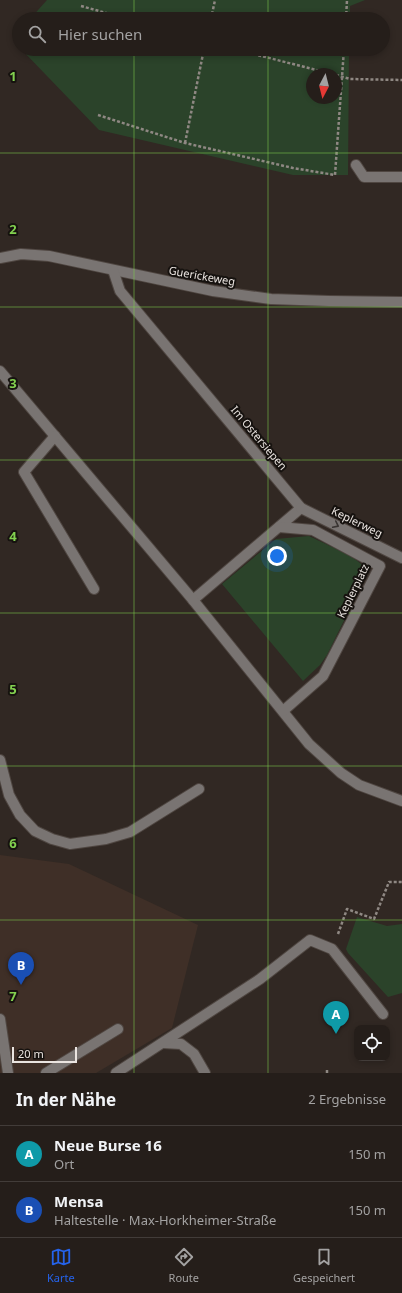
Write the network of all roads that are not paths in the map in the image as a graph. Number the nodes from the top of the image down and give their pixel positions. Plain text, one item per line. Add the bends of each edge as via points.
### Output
1 (356, 165) dead end
2 (402, 177) edge
3 (0, 258) edge
4 (113, 270) junction
5 (402, 302) edge
6 (0, 371) edge
7 (55, 436) junction
8 (301, 508) junction
9 (279, 527) junction
10 (402, 558) edge
11 (94, 589) dead end
12 (193, 600) junction
13 (284, 712) junction
14 (0, 760) edge
15 (199, 789) dead end
16 (402, 801) edge
17 (383, 1014) dead end
18 (0, 1023) edge
19 (118, 1029) dead end
20 (163, 1043) junction
21 (8, 1073) edge
22 (46, 1073) edge
23 (116, 1073) edge
24 (205, 1073) edge

1 - 2 street via 364,177
3 - 4 street, Guerickeweg via 21,254 49,256
4 - 5 street, Guerickeweg via 212,291 271,299
4 - 8 street, Im Ostersiepen via 120,291
6 - 7 street
7 - 11 street via 24,472
7 - 12 street
8 - 9 street
8 -> 10 street, Keplerweg
9 - 12 street
9 - 13 street, Keplerplatz via 313,530 380,566 323,676
12 - 13 street
13 - 16 street via 310,744 341,772 359,785
14 - 15 street via 9,795 20,815 35,831 70,844 106,839 130,832
17 - 20 street via 332,949 310,940 260,979
18 - 21 street
19 - 22 street
20 - 23 street
20 - 24 street via 181,1044 194,1054

